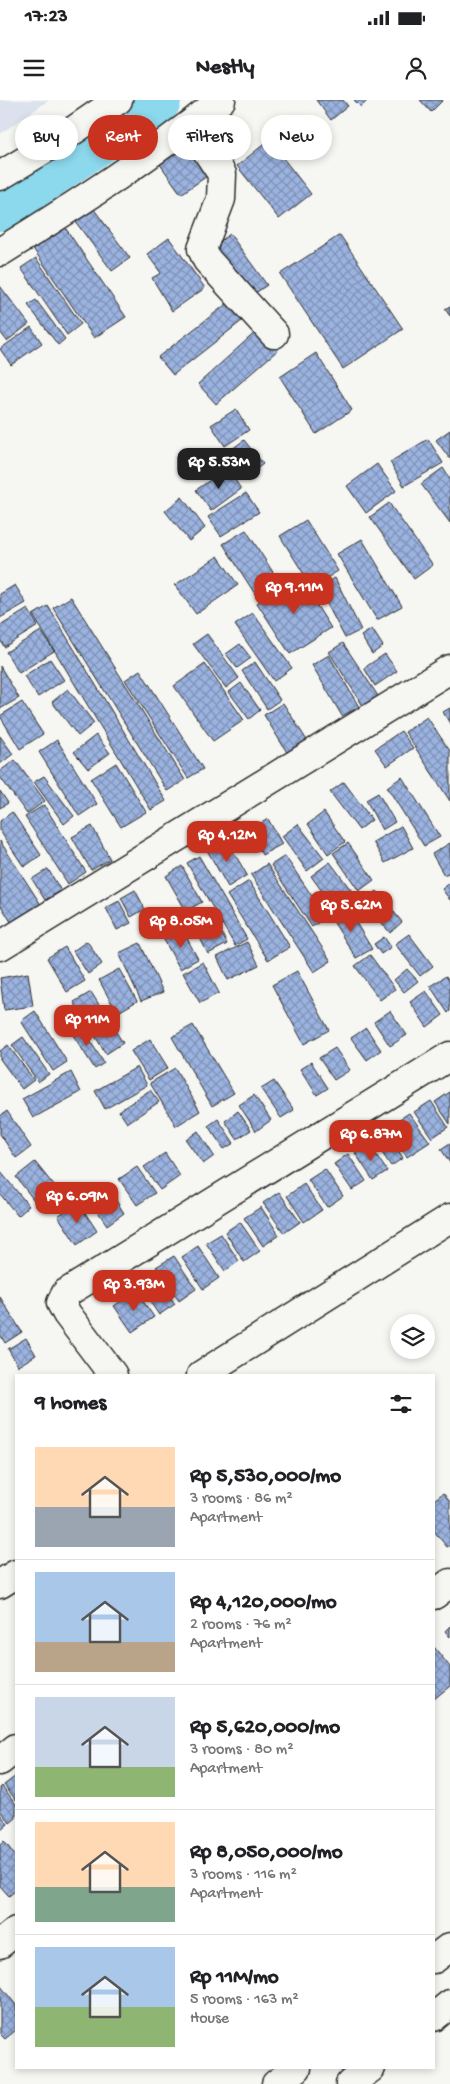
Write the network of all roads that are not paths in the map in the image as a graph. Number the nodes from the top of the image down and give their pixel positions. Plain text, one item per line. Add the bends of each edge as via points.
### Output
1 (118, 100) edge
2 (222, 100) edge
3 (204, 115) edge
4 (168, 141) edge
5 (213, 160) edge
6 (0, 176) edge
7 (0, 252) edge
8 (274, 334) dead end
9 (450, 669) edge
10 (0, 946) edge
11 (450, 1056) edge
12 (450, 1218) edge
13 (111, 1374) edge
14 (203, 1374) edge
15 (15, 1575) edge
16 (450, 1583) edge
17 (0, 1584) edge
18 (435, 1594) edge
19 (15, 1749) edge
20 (0, 1761) edge
21 (15, 1932) edge
22 (0, 1944) edge
23 (450, 1947) edge
24 (435, 1959) edge
25 (450, 2004) edge
26 (435, 2016) edge
27 (296, 2069) edge
28 (370, 2069) edge
29 (276, 2084) edge
30 (350, 2084) edge

1 - 6 street
2 - 3 street
4 - 7 street via 81,202
5 - 8 street via 222,174 221,199 202,248 206,260
9 - 10 street
11 - 13 street via 66,1293 62,1303 67,1314
12 - 14 street
15 - 17 street
16 - 18 street
19 - 20 street
21 - 22 street
23 - 24 street
25 - 26 street
27 - 29 street
28 - 30 street

